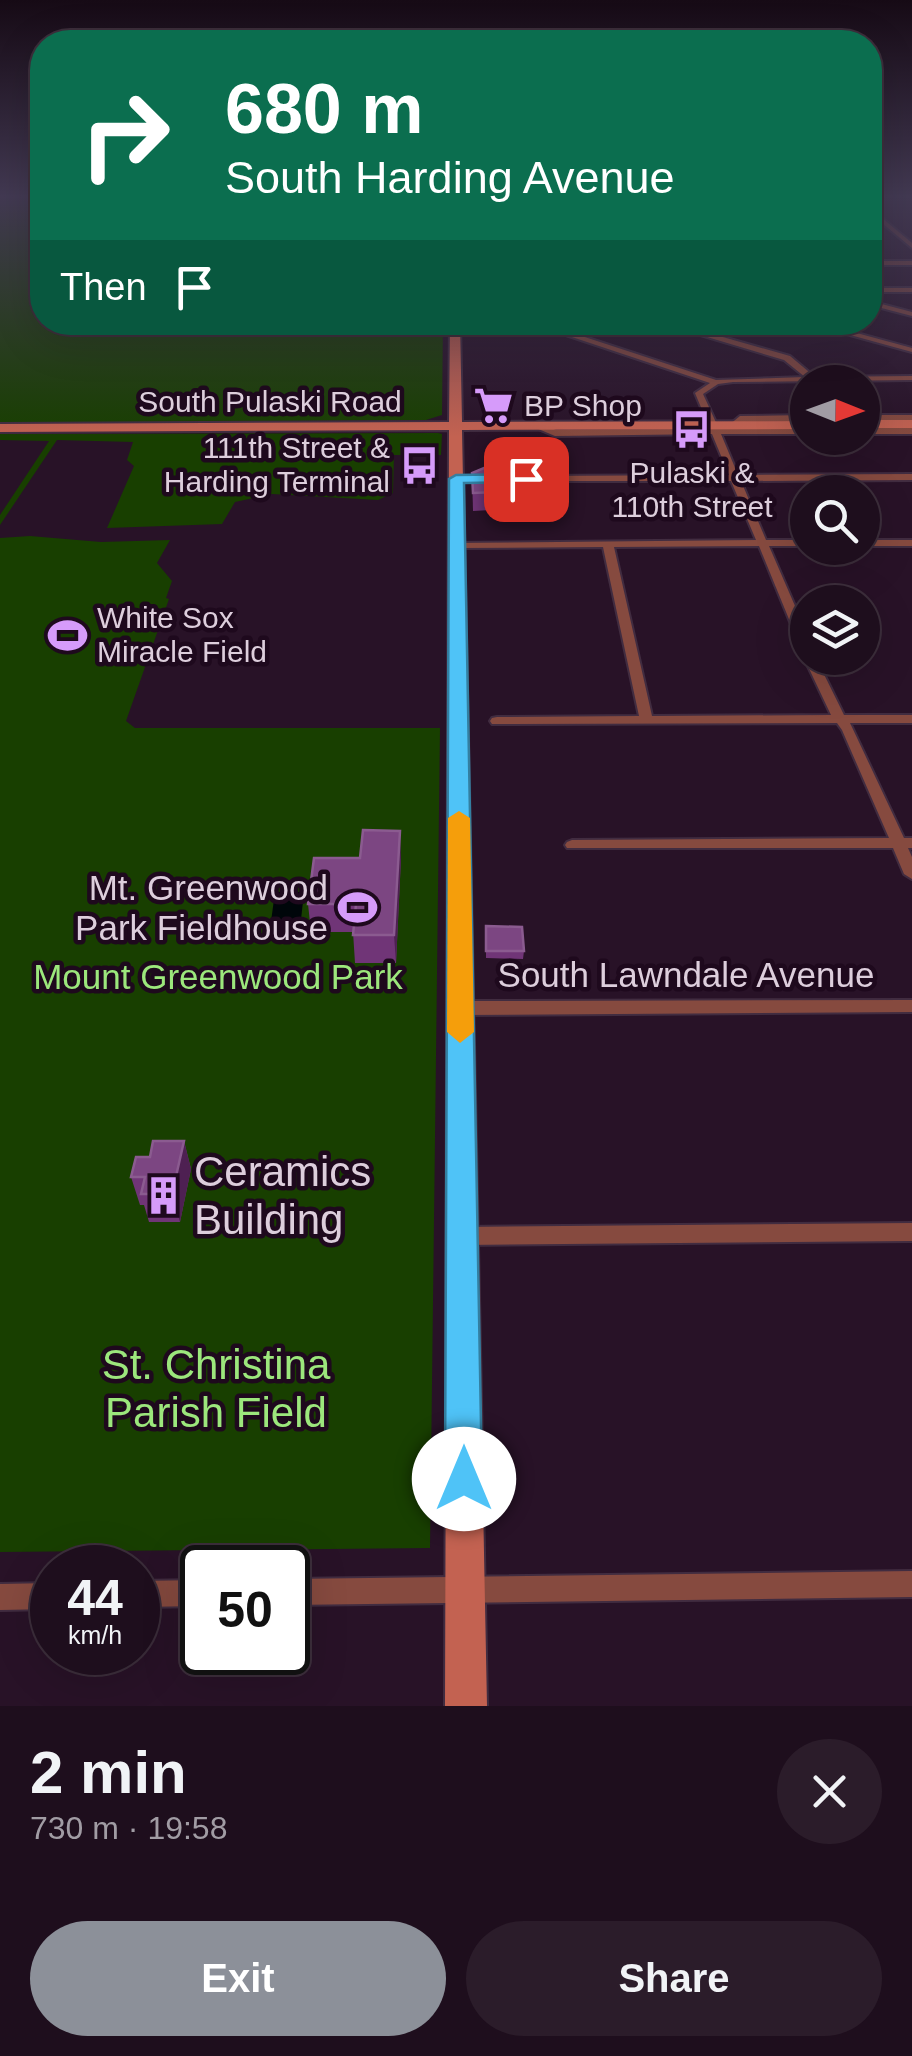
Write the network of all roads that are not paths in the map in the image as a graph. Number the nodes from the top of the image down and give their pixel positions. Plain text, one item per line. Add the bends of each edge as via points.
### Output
1 (882, 290) edge
2 (912, 290) edge
3 (882, 306) edge
4 (912, 314) edge
5 (455, 335) edge
6 (570, 335) edge
7 (706, 335) edge
8 (855, 335) edge
9 (912, 350) edge
10 (796, 365) edge
11 (880, 378) edge
12 (912, 378) edge
13 (790, 379) edge
14 (716, 382) junction
15 (880, 424) edge
16 (912, 424) edge
17 (790, 425) edge
18 (456, 426) junction
19 (790, 426) edge
20 (0, 428) edge
21 (710, 428) junction
22 (732, 478) junction
23 (912, 478) edge
24 (512, 479) edge
25 (790, 543) edge
26 (880, 543) edge
27 (912, 543) edge
28 (608, 544) junction
29 (761, 544) junction
30 (457, 545) junction
31 (790, 610) edge
32 (819, 675) edge
33 (840, 719) junction
34 (912, 719) edge
35 (646, 720) junction
36 (497, 722) dead end
37 (905, 843) edge
38 (572, 845) dead end
39 (912, 874) edge
40 (912, 1006) edge
41 (460, 1008) junction
42 (912, 1232) edge
43 (462, 1236) junction
44 (912, 1584) edge
45 (465, 1589) junction
46 (310, 1592) edge
47 (0, 1596) edge
48 (30, 1596) edge
49 (466, 1706) edge

1 - 2 street
3 - 4 street
5 - 18 main road
6 - 14 street
7 - 10 street
8 - 9 street
11 - 12 street
13 - 14 street
14 - 21 street via 698,393
15 - 16 main road
17 - 21 main road, South Pulaski Road
18 - 20 main road, South Pulaski Road
18 - 21 main road, South Pulaski Road
18 - 30 main road via 463,479
19 - 21 street, South Pulaski Road
21 - 22 street
22 - 23 street
22 - 24 street
22 - 29 street
25 - 29 street
26 - 27 street
28 - 29 street
28 - 30 street
28 - 35 street
29 - 31 street
30 - 41 main road
32 - 33 street
33 - 34 street
33 - 35 street
33 - 37 street
35 - 36 street
37 - 38 street
37 - 39 street
40 - 41 street, South Lawndale Avenue
41 - 43 main road
42 - 43 street
43 - 45 main road
44 - 45 street
45 - 46 street
45 - 49 main road
47 - 48 street

